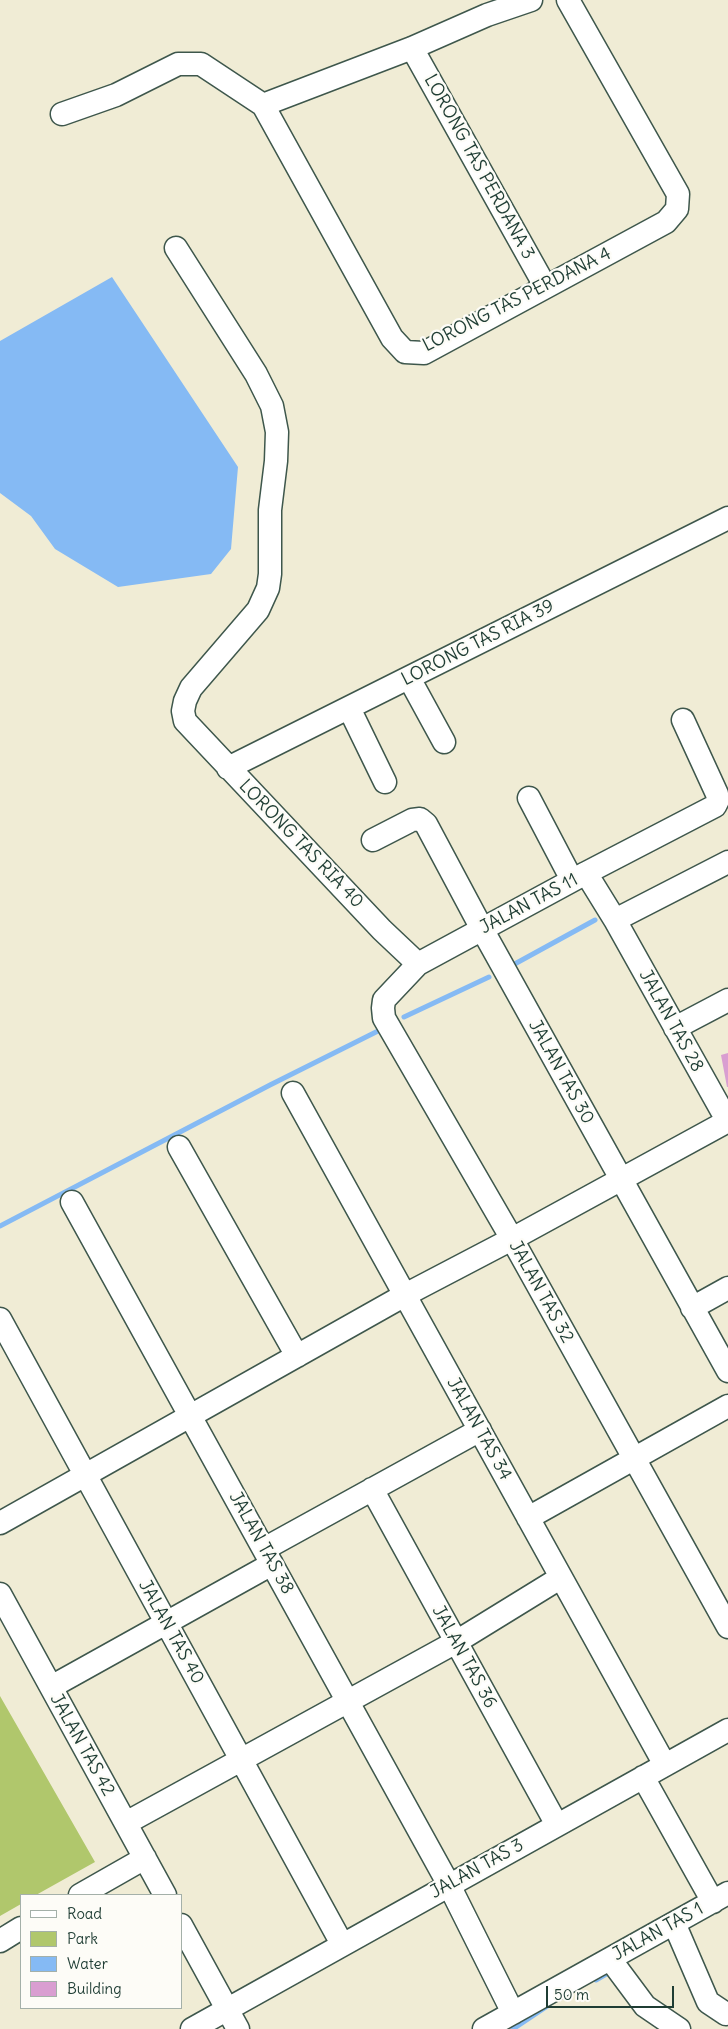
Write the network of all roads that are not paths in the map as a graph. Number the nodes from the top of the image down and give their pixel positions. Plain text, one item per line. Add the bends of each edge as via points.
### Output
1 (531, 0) edge
2 (568, 0) edge
3 (412, 48) junction
4 (263, 105) junction
5 (62, 114) dead end
6 (176, 248) dead end
7 (545, 286) junction
8 (728, 518) edge
9 (409, 678) junction
10 (349, 708) junction
11 (683, 720) dead end
12 (444, 742) dead end
13 (228, 768) junction
14 (385, 782) dead end
15 (529, 798) dead end
16 (373, 840) dead end
17 (728, 862) edge
18 (579, 877) junction
19 (615, 920) junction
20 (482, 929) junction
21 (418, 964) junction
22 (728, 1000) edge
23 (675, 1028) junction
24 (293, 1093) dead end
25 (728, 1122) edge
26 (179, 1148) dead end
27 (620, 1180) junction
28 (72, 1202) dead end
29 (512, 1239) junction
30 (728, 1288) edge
31 (405, 1295) junction
32 (692, 1308) junction
33 (0, 1319) edge
34 (297, 1356) junction
35 (728, 1371) edge
36 (728, 1406) edge
37 (190, 1415) junction
38 (480, 1430) junction
39 (633, 1458) junction
40 (85, 1476) junction
41 (372, 1490) junction
42 (528, 1518) junction
43 (0, 1524) edge
44 (268, 1557) junction
45 (560, 1578) junction
46 (0, 1594) edge
47 (166, 1623) junction
48 (728, 1627) edge
49 (456, 1642) junction
50 (51, 1687) junction
51 (348, 1701) junction
52 (728, 1730) edge
53 (241, 1759) junction
54 (665, 1765) junction
55 (643, 1777) junction
56 (126, 1823) junction
57 (557, 1825) junction
58 (144, 1858) junction
59 (449, 1885) junction
60 (82, 1894) edge
61 (164, 1894) edge
62 (720, 1898) edge
63 (674, 1923) junction
64 (182, 1927) edge
65 (20, 1929) edge
66 (0, 1940) edge
67 (342, 1944) junction
68 (610, 1959) junction
69 (227, 2008) junction
70 (513, 2013) junction
71 (726, 2014) dead end
72 (488, 2028) edge
73 (192, 2029) edge
74 (238, 2029) edge
75 (680, 2029) edge

1 - 3 street via 487,15
2 - 7 street, LORONG TAS PERDANA 4 via 678,194 677,209 666,222
3 - 4 street
3 - 7 street, LORONG TAS PERDANA 3
4 - 5 street via 201,64 178,64 116,95
4 - 7 street, LORONG TAS PERDANA 4 via 392,338 405,352 424,352
6 - 13 street, LORONG TAS RIA 40 via 256,374 272,406 277,432 268,588 258,610 191,688 183,711 186,721
8 - 9 street, LORONG TAS RIA 39
9 - 10 street, LORONG TAS RIA 39
9 - 12 street
10 - 13 street, LORONG TAS RIA 39
10 - 14 street
11 - 18 street via 717,794 715,806
13 - 21 street, LORONG TAS RIA 40
15 - 18 street
16 - 20 street, JALAN TAS 30 via 420,819 432,833
17 - 19 street
18 - 19 street, JALAN TAS 11
18 - 20 street, JALAN TAS 11
19 - 23 street, JALAN TAS 28
20 - 21 street, JALAN TAS 11
20 - 27 street, JALAN TAS 30
21 - 29 street, JALAN TAS 32 via 384,1000 384,1018
22 - 23 street
23 - 25 street, JALAN TAS 28
24 - 31 street, JALAN TAS 34
25 - 27 street
26 - 34 street
27 - 29 street
27 - 32 street, JALAN TAS 30
28 - 37 street, JALAN TAS 38
29 - 31 street
29 - 39 street, JALAN TAS 32
30 - 32 street
31 - 34 street
31 - 38 street, JALAN TAS 34
32 - 35 street, JALAN TAS 30
33 - 40 street, JALAN TAS 40
34 - 37 street
36 - 39 street
37 - 40 street
37 - 44 street, JALAN TAS 38
38 - 41 street
38 - 42 street, JALAN TAS 34
39 - 42 street
39 - 48 street, JALAN TAS 32
40 - 43 street
40 - 47 street, JALAN TAS 40
41 - 44 street
41 - 49 street, JALAN TAS 36
42 - 45 street, JALAN TAS 34
44 - 47 street
44 - 51 street, JALAN TAS 38
45 - 49 street
45 - 54 street, JALAN TAS 34
46 - 50 street, JALAN TAS 42
47 - 50 street
47 - 53 street, JALAN TAS 40
49 - 51 street
49 - 57 street, JALAN TAS 36
50 - 56 street, JALAN TAS 42
51 - 53 street
51 - 59 street, JALAN TAS 38
52 - 54 street, JALAN TAS 3
53 - 56 street
53 - 67 street, JALAN TAS 40
54 - 55 street, JALAN TAS 3
55 - 57 street, JALAN TAS 3
55 - 62 street
56 - 58 street, JALAN TAS 42
57 - 59 street, JALAN TAS 3
58 - 60 street
58 - 61 street, JALAN TAS 42
59 - 67 street, JALAN TAS 3
59 - 70 street, JALAN TAS 38
62 - 63 street, JALAN TAS 1
63 - 68 street, JALAN TAS 1
63 - 71 street via 708,2002
64 - 69 street
65 - 66 street
67 - 69 street, JALAN TAS 3
68 - 70 street, JALAN TAS 1
68 - 75 street via 645,2006
69 - 73 street, JALAN TAS 3
69 - 74 street
70 - 72 street, JALAN TAS 1

